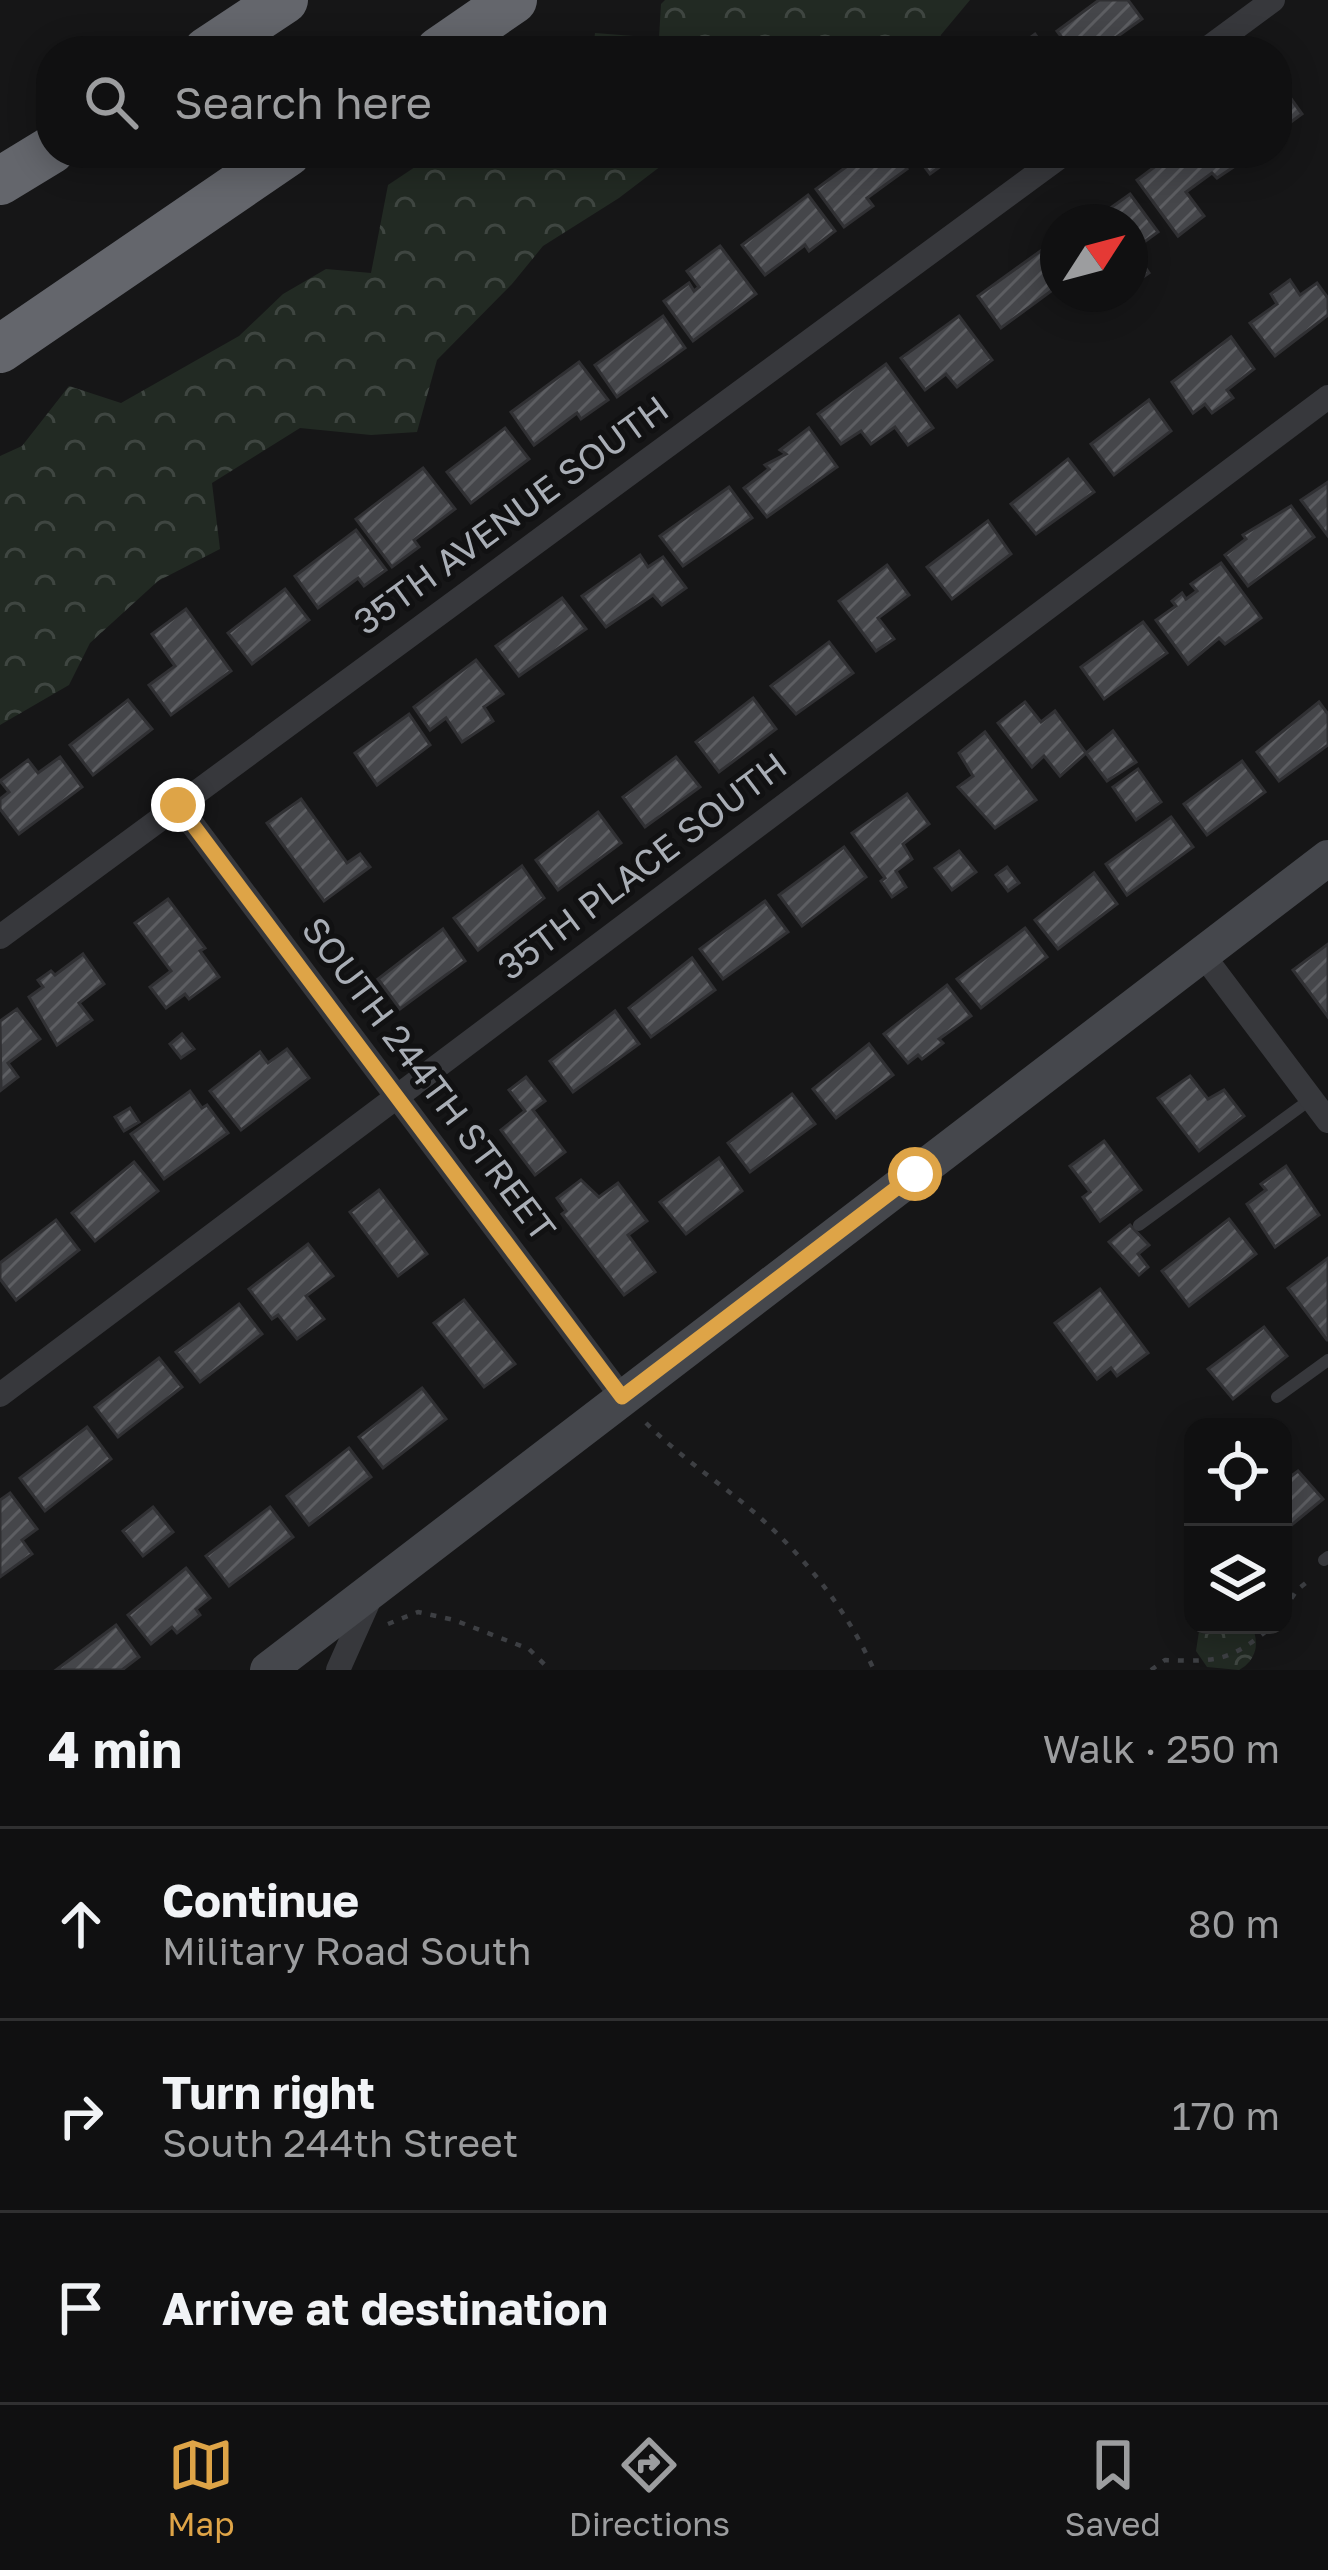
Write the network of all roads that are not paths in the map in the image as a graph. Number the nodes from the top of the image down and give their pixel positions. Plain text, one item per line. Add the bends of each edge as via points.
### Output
1 (284, 0) edge
2 (513, 0) edge
3 (1273, 0) edge
4 (230, 36) edge
5 (461, 36) edge
6 (1224, 36) edge
7 (36, 158) edge
8 (265, 168) edge
9 (1045, 168) edge
10 (0, 181) edge
11 (0, 350) edge
12 (1328, 397) edge
13 (178, 805) junction
14 (1328, 859) edge
15 (0, 937) edge
16 (1204, 956) junction
17 (396, 1095) junction
18 (1311, 1099) junction
19 (1328, 1121) edge
20 (1139, 1225) dead end
21 (1328, 1360) edge
22 (0, 1395) edge
23 (622, 1397) junction
24 (1276, 1397) dead end
25 (375, 1588) junction
26 (268, 1670) edge
27 (338, 1670) edge

1 - 4 highway
2 - 5 highway
3 - 6 street
7 - 10 highway
8 - 11 highway
9 - 13 street, 35TH AVENUE SOUTH
12 - 17 street, 35TH PLACE SOUTH
13 - 15 street, 35TH AVENUE SOUTH
13 - 17 street, SOUTH 244TH STREET
14 - 16 main road
16 - 18 street
16 - 23 main road
17 - 22 street, 35TH PLACE SOUTH
17 - 23 street, SOUTH 244TH STREET
18 - 19 street
18 - 20 lane
21 - 24 lane
23 - 25 main road
25 - 26 main road
25 - 27 street

